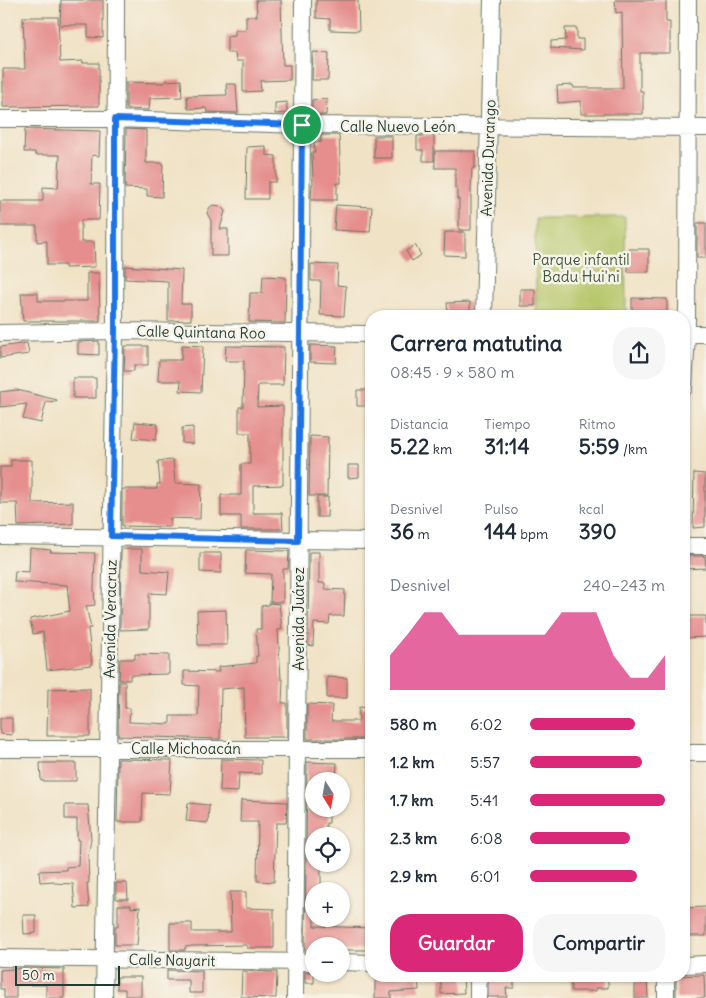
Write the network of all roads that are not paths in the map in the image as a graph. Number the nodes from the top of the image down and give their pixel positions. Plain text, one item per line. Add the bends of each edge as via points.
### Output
1 (116, 0) edge
2 (303, 0) edge
3 (492, 0) edge
4 (688, 0) edge
5 (0, 119) edge
6 (115, 119) junction
7 (302, 125) junction
8 (489, 126) junction
9 (688, 128) junction
10 (706, 128) edge
11 (484, 310) edge
12 (685, 310) edge
13 (115, 331) junction
14 (0, 333) edge
15 (300, 334) junction
16 (365, 334) edge
17 (690, 334) edge
18 (706, 334) edge
19 (0, 536) edge
20 (111, 536) junction
21 (298, 541) junction
22 (365, 541) edge
23 (690, 546) edge
24 (706, 546) edge
25 (108, 748) junction
26 (297, 748) junction
27 (0, 749) edge
28 (365, 749) edge
29 (690, 753) edge
30 (706, 753) edge
31 (0, 958) edge
32 (104, 958) junction
33 (295, 962) junction
34 (305, 962) edge
35 (350, 962) edge
36 (365, 963) edge
37 (706, 964) edge
38 (690, 965) edge
39 (478, 982) edge
40 (666, 982) edge
41 (104, 998) edge
42 (295, 998) edge
43 (478, 998) edge
44 (666, 998) edge

1 - 6 street, Avenida Veracruz
2 - 7 street, Avenida Juárez
3 - 8 street, Avenida Durango
4 - 9 street
5 - 6 street, Calle Nuevo León
6 - 7 street, Calle Nuevo León
6 - 13 street, Avenida Veracruz
7 - 8 street, Calle Nuevo León
7 - 15 street, Avenida Juárez
8 - 9 street, Calle Nuevo León
8 - 11 street, Avenida Durango
9 - 10 street, Calle Nuevo León
9 - 12 street
13 - 14 street, Calle Quintana Roo
13 - 15 street, Calle Quintana Roo
13 - 20 street, Avenida Veracruz
15 - 16 street, Calle Quintana Roo
15 - 21 street, Avenida Juárez
17 - 18 street
19 - 20 street
20 - 21 street
20 - 25 street, Avenida Veracruz
21 - 22 street
21 - 26 street, Avenida Juárez
23 - 24 street
25 - 26 street, Calle Michoacán
25 - 27 street, Calle Michoacán
25 - 32 street, Avenida Veracruz
26 - 28 street, Calle Michoacán
26 - 33 street, Avenida Juárez
29 - 30 street
31 - 32 street, Calle Nayarit
32 - 33 street, Calle Nayarit
32 - 41 street, Avenida Veracruz
33 - 34 street, Calle Nayarit
33 - 42 street, Avenida Juárez
35 - 36 street
37 - 38 street
39 - 43 street
40 - 44 street

